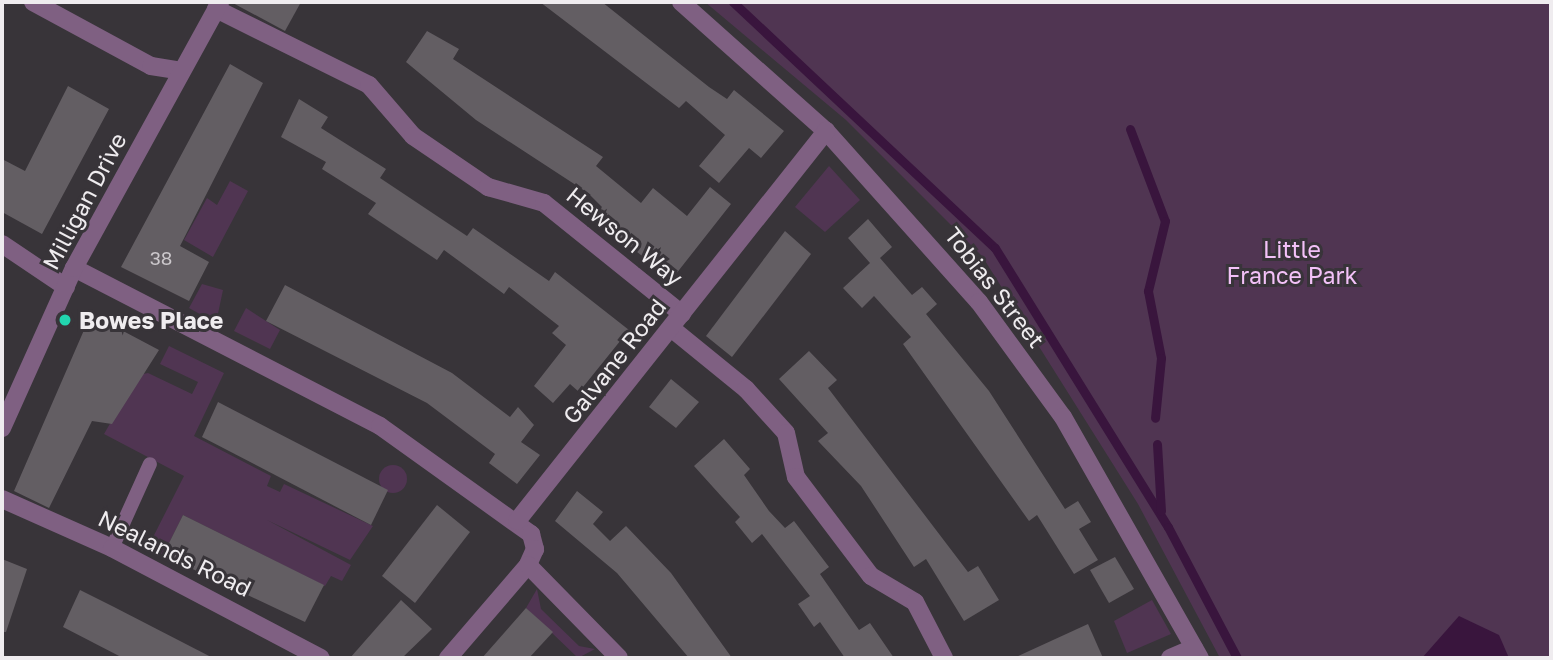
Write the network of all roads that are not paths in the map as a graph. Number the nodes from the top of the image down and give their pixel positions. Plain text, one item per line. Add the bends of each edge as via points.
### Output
1 (33, 2) edge
2 (681, 2) edge
3 (218, 5) edge
4 (182, 71) junction
5 (826, 131) junction
6 (2, 244) edge
7 (74, 268) junction
8 (66, 287) junction
9 (682, 314) junction
10 (671, 328) junction
11 (2, 428) edge
12 (150, 464) dead end
13 (2, 499) edge
14 (517, 521) junction
15 (112, 548) junction
16 (528, 565) junction
17 (1197, 653) edge
18 (321, 658) edge
19 (448, 658) edge
20 (619, 658) edge
21 (944, 658) edge
22 (1170, 658) edge

1 - 4 street via 151,65
2 - 5 street, Tobias Street
3 - 4 street, Milligan Drive
3 - 9 street, Hewson Way via 369,85 413,136 488,187 544,203
4 - 7 street, Milligan Drive
5 - 9 street, Galvane Road
5 - 17 street, Tobias Street via 922,233 1063,417
6 - 8 street
7 - 8 street, Milligan Drive
7 - 14 street via 380,426
8 - 11 street, Milligan Drive
9 - 10 street, Galvane Road
10 - 14 street, Galvane Road
10 - 21 street via 746,389 786,433 796,477 870,576 915,602
12 - 15 lane
13 - 15 street, Nealands Road
14 - 16 street via 535,549
15 - 18 street, Nealands Road
16 - 19 street
16 - 20 street
17 - 22 street

